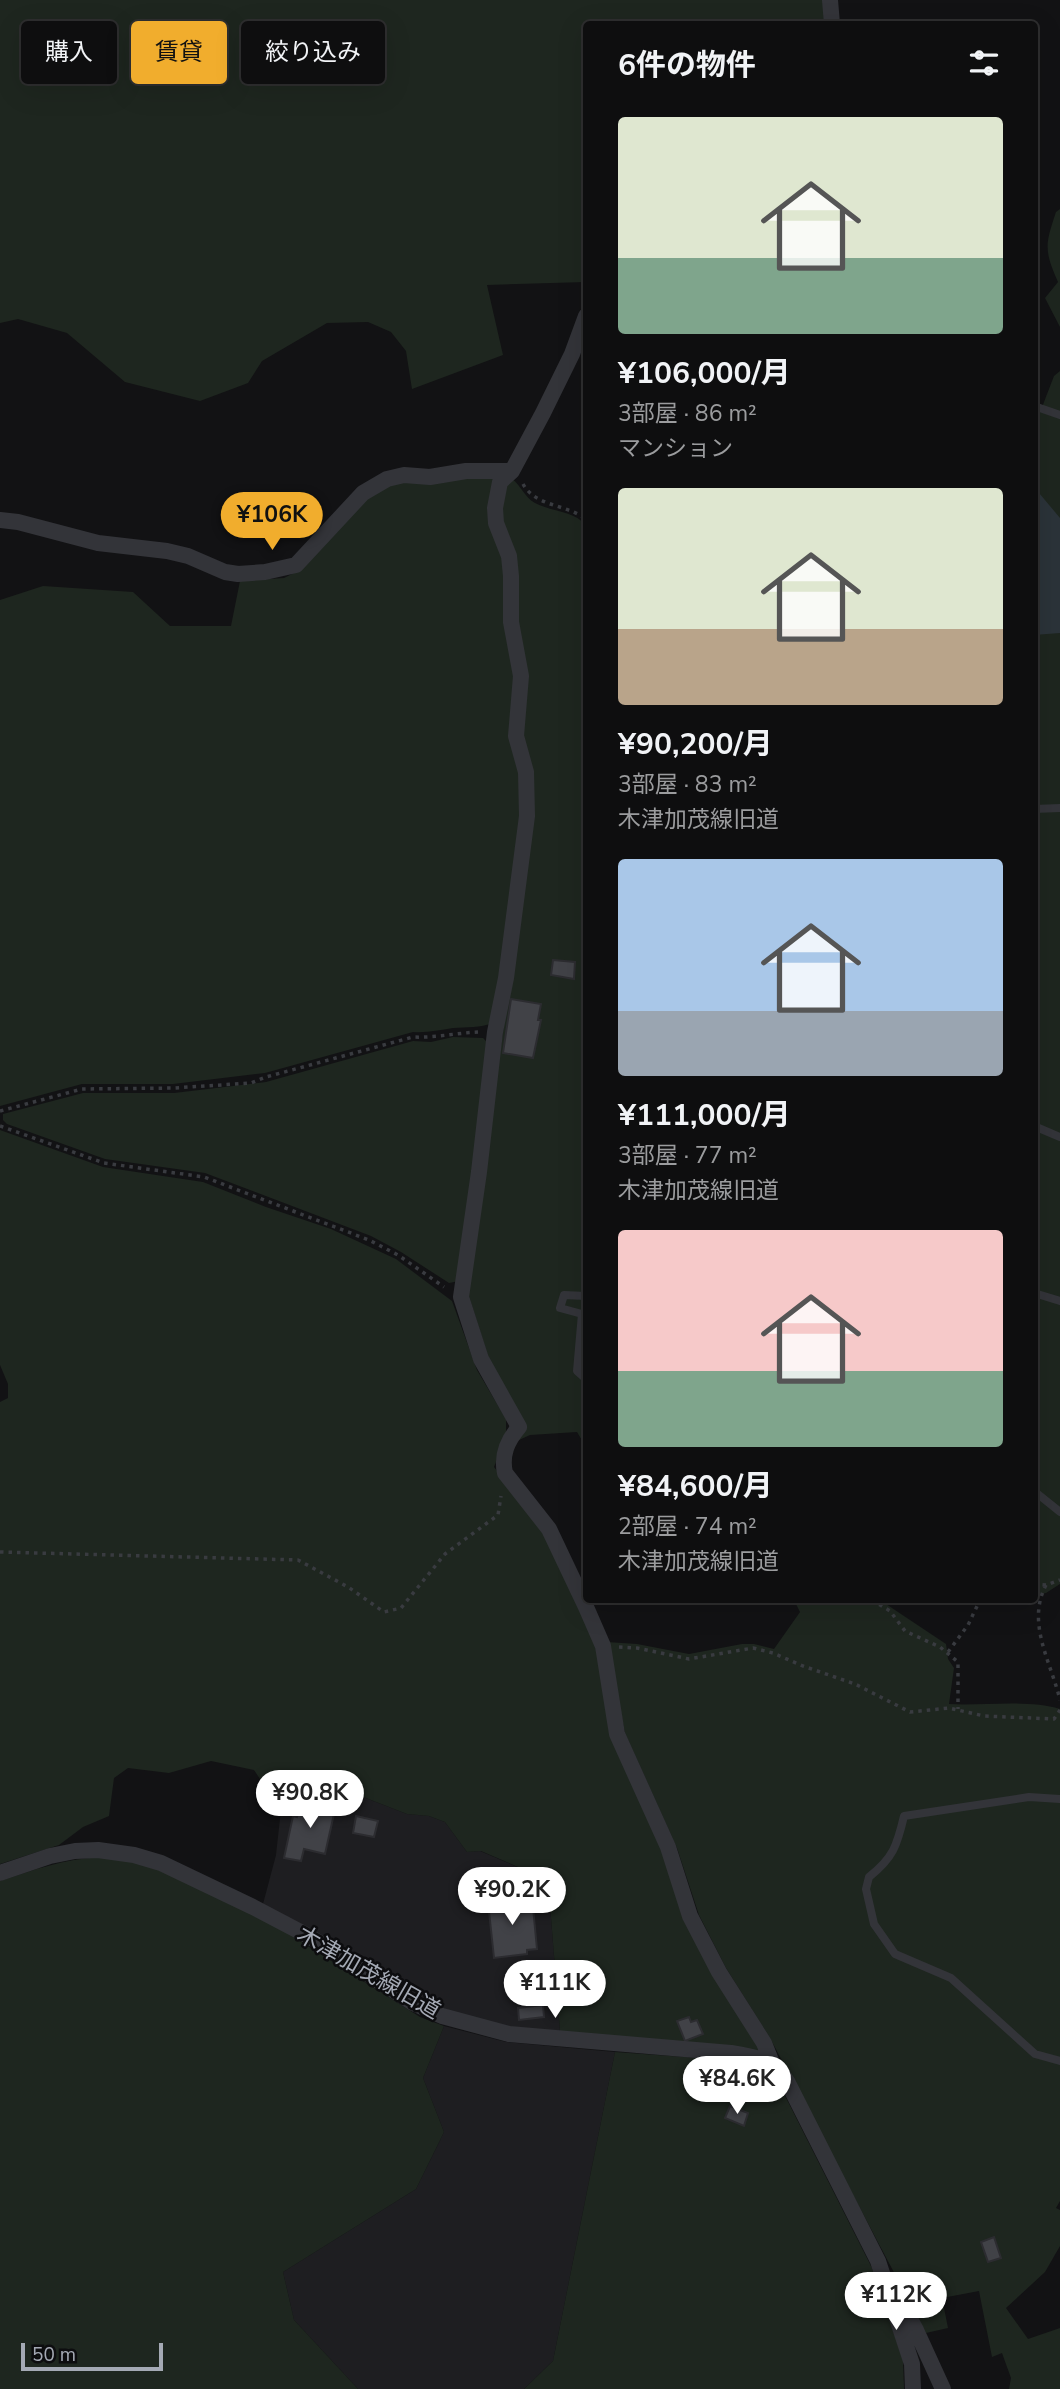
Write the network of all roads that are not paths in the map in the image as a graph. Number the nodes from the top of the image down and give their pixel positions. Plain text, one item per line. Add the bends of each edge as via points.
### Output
1 (830, 0) edge
2 (832, 21) edge
3 (583, 324) edge
4 (1038, 407) edge
5 (1060, 415) edge
6 (512, 471) junction
7 (0, 520) edge
8 (1060, 808) edge
9 (1038, 809) edge
10 (1038, 1128) edge
11 (1060, 1137) edge
12 (1038, 1294) edge
13 (583, 1296) edge
14 (1060, 1301) edge
15 (583, 1376) edge
16 (1038, 1494) edge
17 (1060, 1512) edge
18 (583, 1603) edge
19 (583, 1603) edge
20 (1060, 1799) edge
21 (0, 1873) edge
22 (1060, 2061) edge
23 (772, 2063) junction
24 (878, 2261) junction
25 (913, 2389) edge
26 (943, 2389) edge

1 - 2 street
3 - 6 street
4 - 5 lane
6 - 7 street via 387,479 358,498 296,565 264,572 225,572 167,551 97,542
6 - 18 street via 500,482 495,508 509,556 511,622 521,676 516,736 526,772 527,816 461,1297 481,1359 519,1427 505,1450 505,1473 549,1529
8 - 9 lane
10 - 11 lane
12 - 14 lane
13 - 15 lane via 564,1295 560,1308 582,1314 578,1370
16 - 17 lane
19 - 23 street via 603,1646 617,1734 668,1847 690,1916
20 - 22 lane via 1029,1797 904,1816 896,1848 885,1865 869,1877 866,1889 874,1924 895,1954 951,1978 1035,2054
21 - 23 street, 木津加茂線旧道 via 75,1851 134,1855 253,1907 442,2016 509,2034 731,2053
23 - 24 street via 788,2083
24 - 25 street via 912,2364
24 - 26 street

